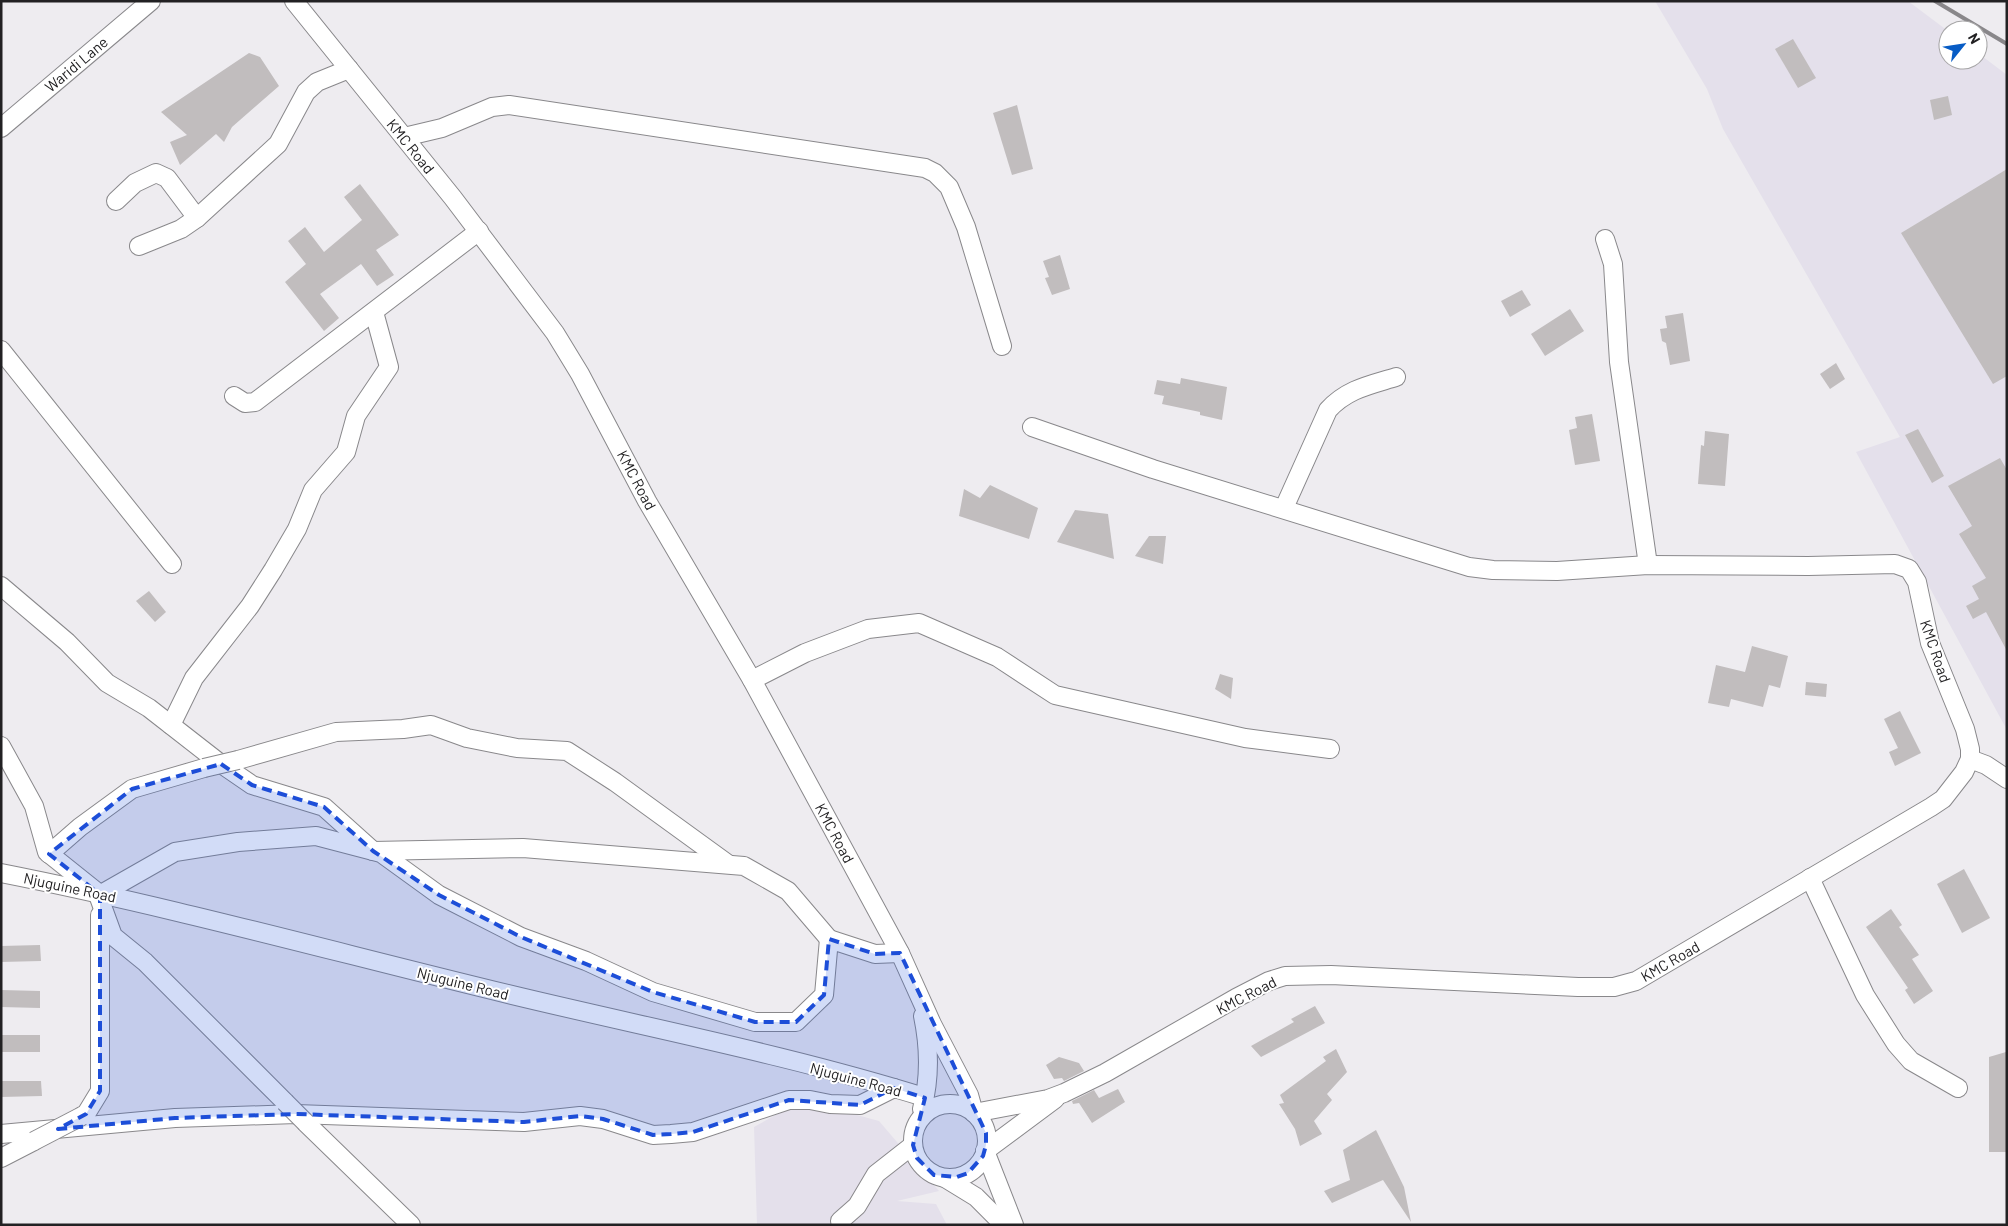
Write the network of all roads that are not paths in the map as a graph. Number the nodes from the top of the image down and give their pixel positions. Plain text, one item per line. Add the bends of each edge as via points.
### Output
1 (151, 1) edge
2 (294, 1) edge
3 (349, 69) junction
4 (1, 128) edge
5 (404, 137) junction
6 (116, 201) dead end
7 (197, 218) junction
8 (479, 231) junction
9 (1605, 239) dead end
10 (139, 246) dead end
11 (374, 312) junction
12 (1002, 346) dead end
13 (1, 350) edge
14 (1396, 377) dead end
15 (234, 396) dead end
16 (1032, 427) dead end
17 (1284, 508) junction
18 (172, 564) dead end
19 (1648, 565) junction
20 (1, 586) edge
21 (752, 680) junction
22 (172, 725) junction
23 (1, 746) edge
24 (1330, 749) dead end
25 (1970, 758) junction
26 (2007, 778) edge
27 (373, 851) junction
28 (49, 854) junction
29 (728, 864) junction
30 (1, 873) edge
31 (1810, 878) junction
32 (100, 895) junction
33 (829, 939) junction
34 (900, 953) junction
35 (920, 998) junction
36 (894, 1088) junction
37 (1958, 1088) dead end
38 (1064, 1093) junction
39 (924, 1097) junction
40 (974, 1113) junction
41 (917, 1124) junction
42 (1, 1134) edge
43 (913, 1146) junction
44 (985, 1151) junction
45 (1, 1158) edge
46 (945, 1178) junction
47 (840, 1221) dead end
48 (411, 1225) edge
49 (1004, 1225) edge
50 (1014, 1225) edge

1 - 4 street, Waridi Lane
2 - 3 street, KMC Road
3 - 5 street, KMC Road
3 - 7 street via 317,82 306,92 278,144
5 - 8 street, KMC Road
5 - 12 street via 442,128 492,107 509,105 925,168 939,177 952,194 966,227
6 - 7 street via 135,183 156,173 167,178
7 - 10 street via 181,229
8 - 11 street
8 - 21 street, KMC Road via 555,333 580,374 647,500
9 - 19 street via 1613,264 1620,371
11 - 15 street via 255,402 245,403
11 - 22 street via 389,367 356,416 346,452 313,490 297,529 273,570 250,606 194,678
13 - 18 street
14 - 17 street via 1353,389 1333,404
16 - 17 street via 1153,469
17 - 19 street via 1469,567 1557,571
19 - 25 street, KMC Road via 1895,564 1909,569 1917,582 1930,643 1965,729
20 - 22 street via 67,642 106,683
21 - 24 street via 805,653 868,628 919,623 997,657 1055,695 1245,738
21 - 34 street, KMC Road
22 - 27 street via 252,785 324,807
23 - 28 street via 34,806
25 - 26 street
25 - 31 street, KMC Road via 1955,784 1932,807
27 - 29 street via 523,848
27 - 32 street via 316,836 238,842 175,852
27 - 33 street via 381,853 439,894 521,937 586,961 653,992 755,1022 796,1022 824,995
28 - 29 street, bridge via 132,789 336,732 431,725 467,738 517,748 567,752 616,782
28 - 32 street
29 - 33 street via 744,866 788,891
30 - 32 street, Njuguine Road
31 - 37 street via 1865,995 1891,1037 1911,1061
31 - 38 street, KMC Road via 1650,973 1614,986 1285,976 1236,998 1105,1074
32 - 36 street, Njuguine Road
32 - 45 street, bridge via 100,1091 82,1116
32 - 48 street, bridge via 113,936 145,962
33 - 34 street via 875,954
34 - 35 street, KMC Road
35 - 39 street, KMC Road via 927,1036
35 - 40 street, KMC Road via 969,1095
36 - 39 street, Njuguine Road
36 - 42 street via 860,1105 789,1100 693,1132 653,1135 603,1119 580,1116 524,1122 296,1114 175,1118
38 - 40 street, KMC Road
38 - 44 street, KMC Road
39 - 41 street, KMC Road
40 - 41 street via 957,1105 938,1106 927,1112
40 - 44 street via 986,1133
41 - 43 street
43 - 46 street via 924,1168
43 - 47 street via 876,1174 856,1206
44 - 46 street via 977,1166 968,1173 957,1178
44 - 50 street
46 - 49 street via 976,1197

